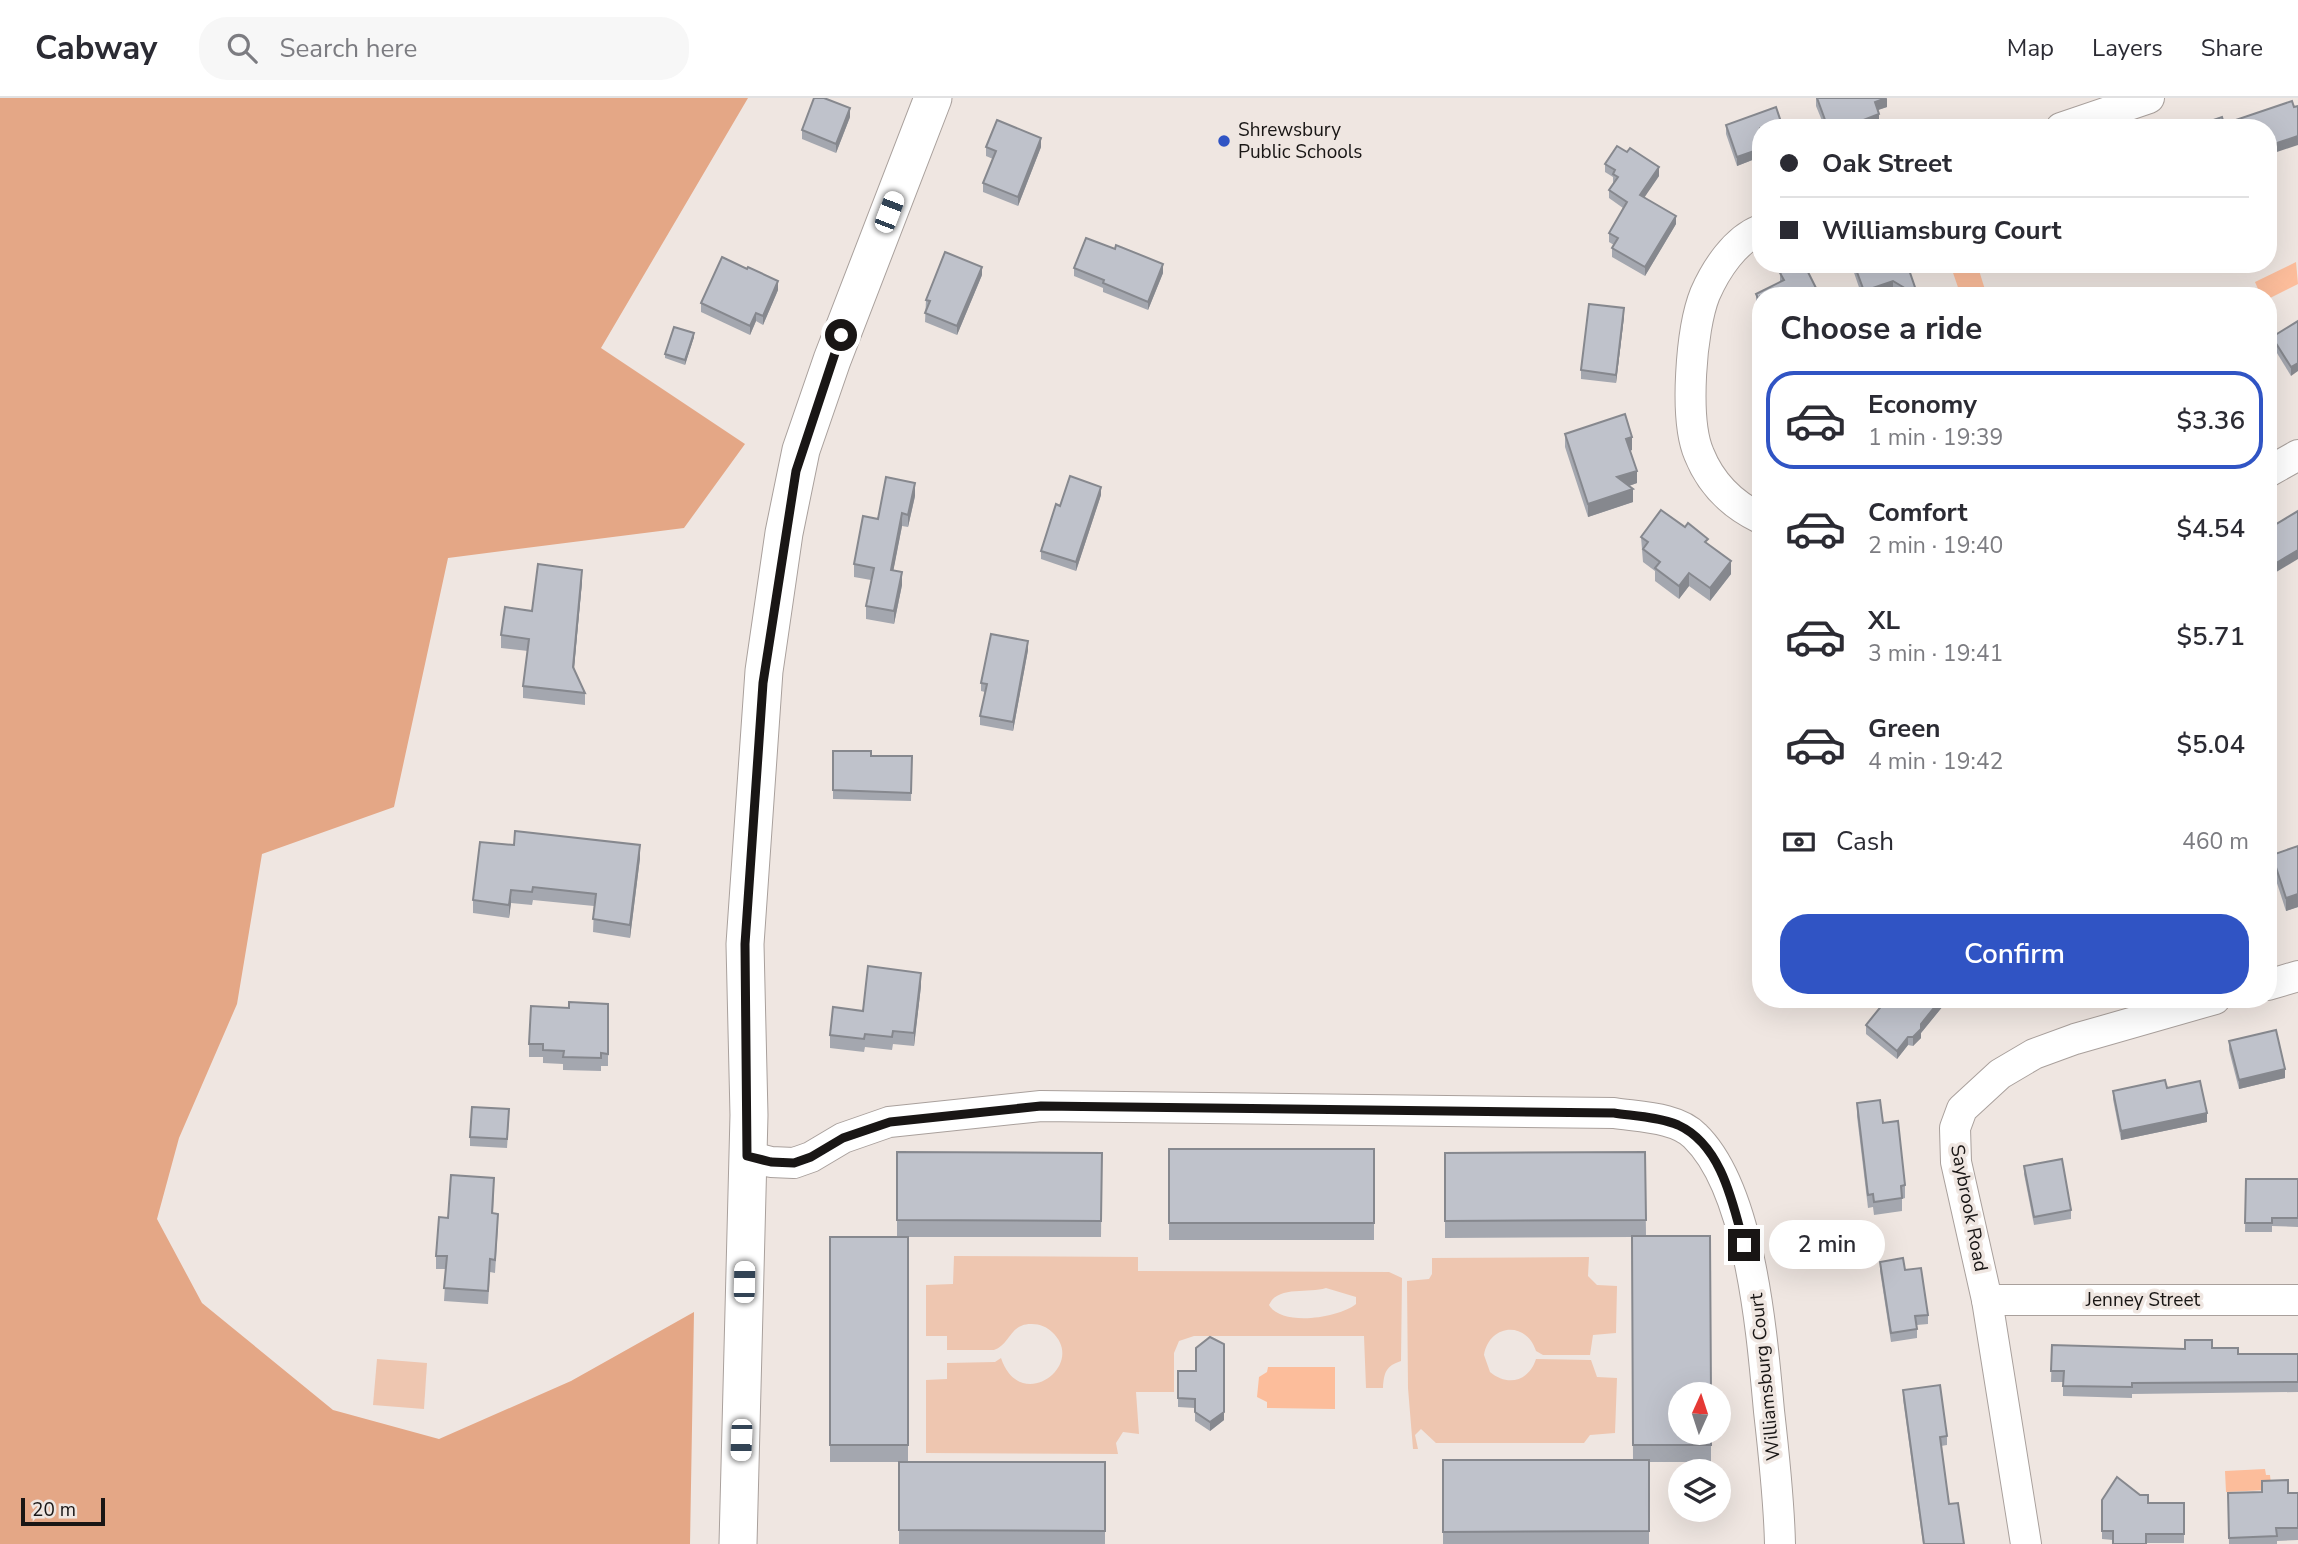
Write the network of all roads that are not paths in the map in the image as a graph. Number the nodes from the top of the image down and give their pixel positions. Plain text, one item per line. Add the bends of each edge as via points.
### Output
1 (933, 98) edge
2 (2149, 98) edge
3 (2087, 119) edge
4 (1752, 234) edge
5 (2298, 455) edge
6 (2277, 467) edge
7 (1752, 514) edge
8 (2298, 976) edge
9 (2277, 982) edge
10 (2184, 1008) edge
11 (747, 1156) junction
12 (1987, 1300) junction
13 (2298, 1300) edge
14 (738, 1544) edge
15 (1780, 1544) edge
16 (2026, 1544) edge

1 - 11 street via 806,435 786,524 763,683 745,944
2 - 3 street
4 - 7 street via 1723,261 1705,295 1692,390 1692,427 1698,452 1712,480 1735,505
5 - 6 street
8 - 9 street
10 - 12 street, Saybrook Road via 2034,1054 2000,1074 1962,1109 1955,1128 1956,1162
11 - 14 street
11 - 15 street, Williamsburg Court via 794,1163 843,1138 890,1122 1041,1106 1614,1113 1676,1124 1694,1134 1714,1159 1730,1192 1759,1298
12 - 13 street, Jenney Street
12 - 16 street, Saybrook Road

